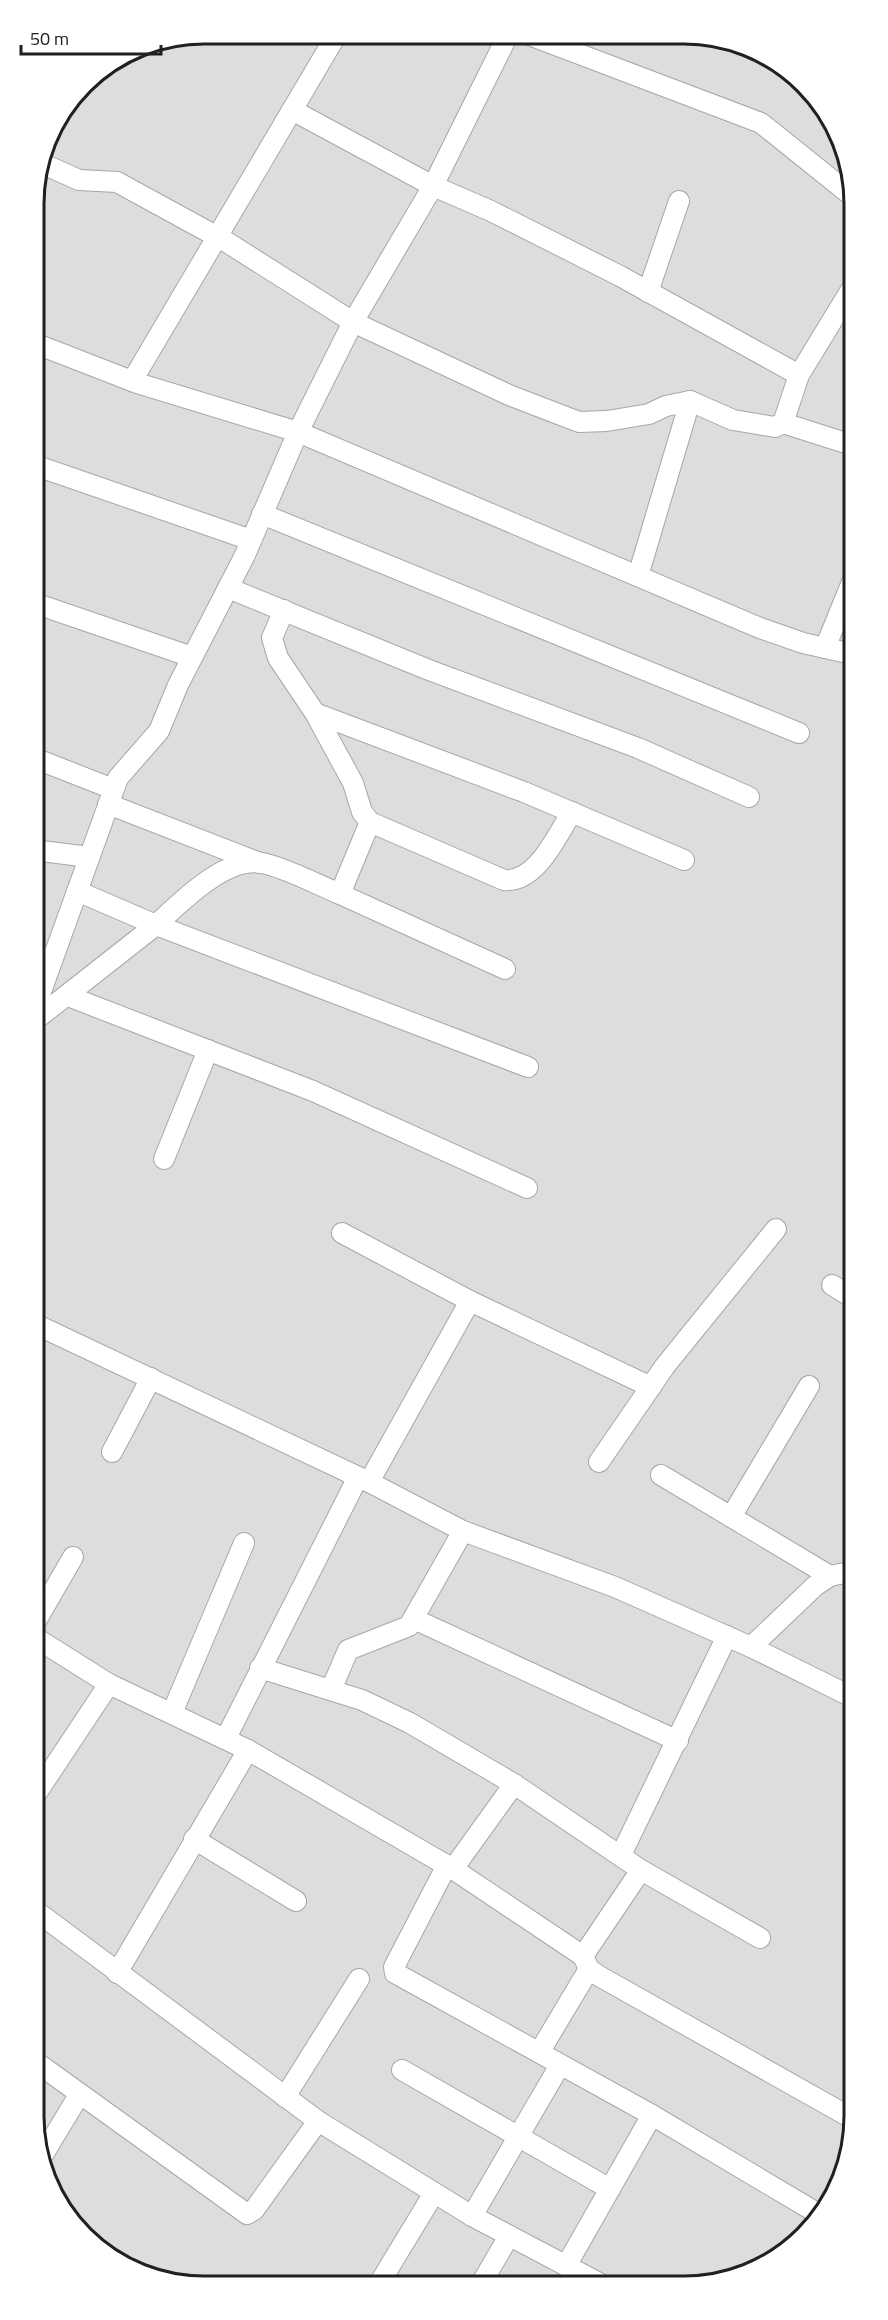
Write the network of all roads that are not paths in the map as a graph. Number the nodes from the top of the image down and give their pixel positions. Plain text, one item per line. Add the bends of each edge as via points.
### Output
1 (331, 44) edge
2 (504, 44) edge
3 (559, 44) edge
4 (292, 110) junction
5 (48, 166) edge
6 (433, 186) junction
7 (843, 189) edge
8 (679, 201) dead end
9 (218, 237) junction
10 (648, 292) junction
11 (844, 301) edge
12 (353, 322) junction
13 (44, 347) edge
14 (799, 375) junction
15 (132, 381) junction
16 (690, 401) junction
17 (783, 423) junction
18 (298, 432) junction
19 (844, 442) edge
20 (44, 468) edge
21 (262, 514) junction
22 (251, 540) junction
23 (638, 576) junction
24 (228, 588) junction
25 (844, 602) edge
26 (44, 606) edge
27 (284, 610) junction
28 (825, 648) junction
29 (844, 652) edge
30 (192, 657) junction
31 (315, 713) junction
32 (799, 733) dead end
33 (44, 763) edge
34 (111, 796) junction
35 (749, 797) dead end
36 (572, 812) junction
37 (370, 822) junction
38 (44, 851) edge
39 (89, 857) junction
40 (684, 860) dead end
41 (260, 863) junction
42 (77, 891) junction
43 (340, 894) junction
44 (156, 926) junction
45 (44, 955) edge
46 (505, 969) dead end
47 (68, 996) junction
48 (44, 1013) edge
49 (208, 1050) junction
50 (528, 1067) dead end
51 (164, 1159) dead end
52 (527, 1188) dead end
53 (776, 1229) dead end
54 (342, 1233) dead end
55 (832, 1285) dead end
56 (844, 1292) edge
57 (470, 1301) junction
58 (44, 1328) edge
59 (151, 1378) junction
60 (809, 1386) dead end
61 (651, 1387) junction
62 (112, 1452) dead end
63 (599, 1462) dead end
64 (661, 1475) dead end
65 (363, 1479) junction
66 (731, 1517) junction
67 (463, 1530) junction
68 (244, 1542) dead end
69 (73, 1557) dead end
70 (844, 1573) edge
71 (830, 1576) junction
72 (44, 1607) edge
73 (414, 1619) junction
74 (727, 1636) junction
75 (44, 1643) edge
76 (751, 1647) junction
77 (260, 1668) junction
78 (110, 1684) junction
79 (331, 1690) junction
80 (844, 1693) edge
81 (172, 1713) junction
82 (226, 1738) junction
83 (678, 1741) junction
84 (248, 1750) junction
85 (44, 1782) edge
86 (514, 1784) junction
87 (194, 1839) junction
88 (621, 1855) junction
89 (450, 1867) junction
90 (640, 1870) junction
91 (296, 1901) dead end
92 (44, 1917) edge
93 (760, 1938) dead end
94 (586, 1963) junction
95 (117, 1973) junction
96 (359, 1979) dead end
97 (540, 2051) junction
98 (560, 2065) junction
99 (44, 2068) edge
100 (402, 2070) dead end
101 (79, 2095) junction
102 (285, 2097) junction
103 (844, 2114) edge
104 (652, 2115) junction
105 (318, 2121) junction
106 (518, 2136) junction
107 (47, 2148) edge
108 (610, 2189) junction
109 (434, 2193) junction
110 (812, 2210) dead end
111 (472, 2216) junction
112 (509, 2236) junction
113 (566, 2266) junction
114 (384, 2276) edge
115 (486, 2276) edge
116 (582, 2276) edge

1 - 4 street
2 - 6 street
3 - 7 street via 761,123
4 - 6 street
4 - 9 street
5 - 9 street via 79,180 117,182
6 - 10 street via 491,211
6 - 12 street
8 - 10 street
9 - 12 street
9 - 15 street
10 - 14 street
11 - 14 street
12 - 16 street via 508,395 579,422 649,414
12 - 18 street
13 - 15 street
14 - 17 street
15 - 18 street
16 - 17 street via 733,420 775,427
16 - 23 street
17 - 19 street
18 - 21 street
18 - 23 street
20 - 22 street
21 - 22 street
21 - 32 street
22 - 24 street
23 - 28 street via 760,628
24 - 27 street
24 - 30 street
25 - 28 street
26 - 30 street
27 - 31 street via 272,638 278,658
27 - 35 street via 429,670 638,748
28 - 29 street
30 - 34 street via 159,731 118,778
31 - 36 street
31 - 37 street
33 - 34 street
34 - 39 street
34 - 41 street
36 - 37 street via 538,864 513,880
36 - 40 street
37 - 43 street
38 - 39 street
39 - 42 street
41 - 43 street
41 - 44 street via 230,868 191,892
42 - 44 street
42 - 45 street
43 - 46 street
44 - 47 street
44 - 50 street
47 - 48 street
47 - 49 street
49 - 51 street
49 - 52 street via 313,1090
53 - 61 street
54 - 57 street
55 - 56 street
57 - 61 street
57 - 65 street
58 - 59 street
59 - 62 street
59 - 65 street
60 - 66 street
61 - 63 street
64 - 66 street
65 - 67 street
65 - 77 street
66 - 71 street
67 - 73 street
67 - 74 street via 615,1587
68 - 81 street
69 - 72 street
70 - 71 street
71 - 76 street
73 - 79 street via 406,1629 348,1650
73 - 83 street
74 - 76 street
74 - 83 street
75 - 78 street
76 - 80 street
77 - 79 street
77 - 82 street
78 - 81 street
78 - 85 street
79 - 86 street via 410,1723
81 - 82 street
82 - 84 street
83 - 88 street
84 - 87 street
84 - 89 street
86 - 88 street
86 - 89 street
87 - 91 street
87 - 95 street
88 - 90 street
89 - 94 street
89 - 97 street via 394,1970
90 - 93 street
90 - 94 street
92 - 95 street
94 - 97 street
94 - 103 street
95 - 102 street
96 - 102 street
97 - 98 street
98 - 104 street
98 - 106 street
99 - 101 street
100 - 106 street
101 - 105 street via 247,2214 254,2210
101 - 107 street
102 - 105 street
104 - 108 street
104 - 110 street
105 - 109 street
106 - 108 street
106 - 111 street
108 - 113 street
109 - 111 street
109 - 114 street
111 - 112 street
112 - 113 street
112 - 115 street
113 - 116 street

